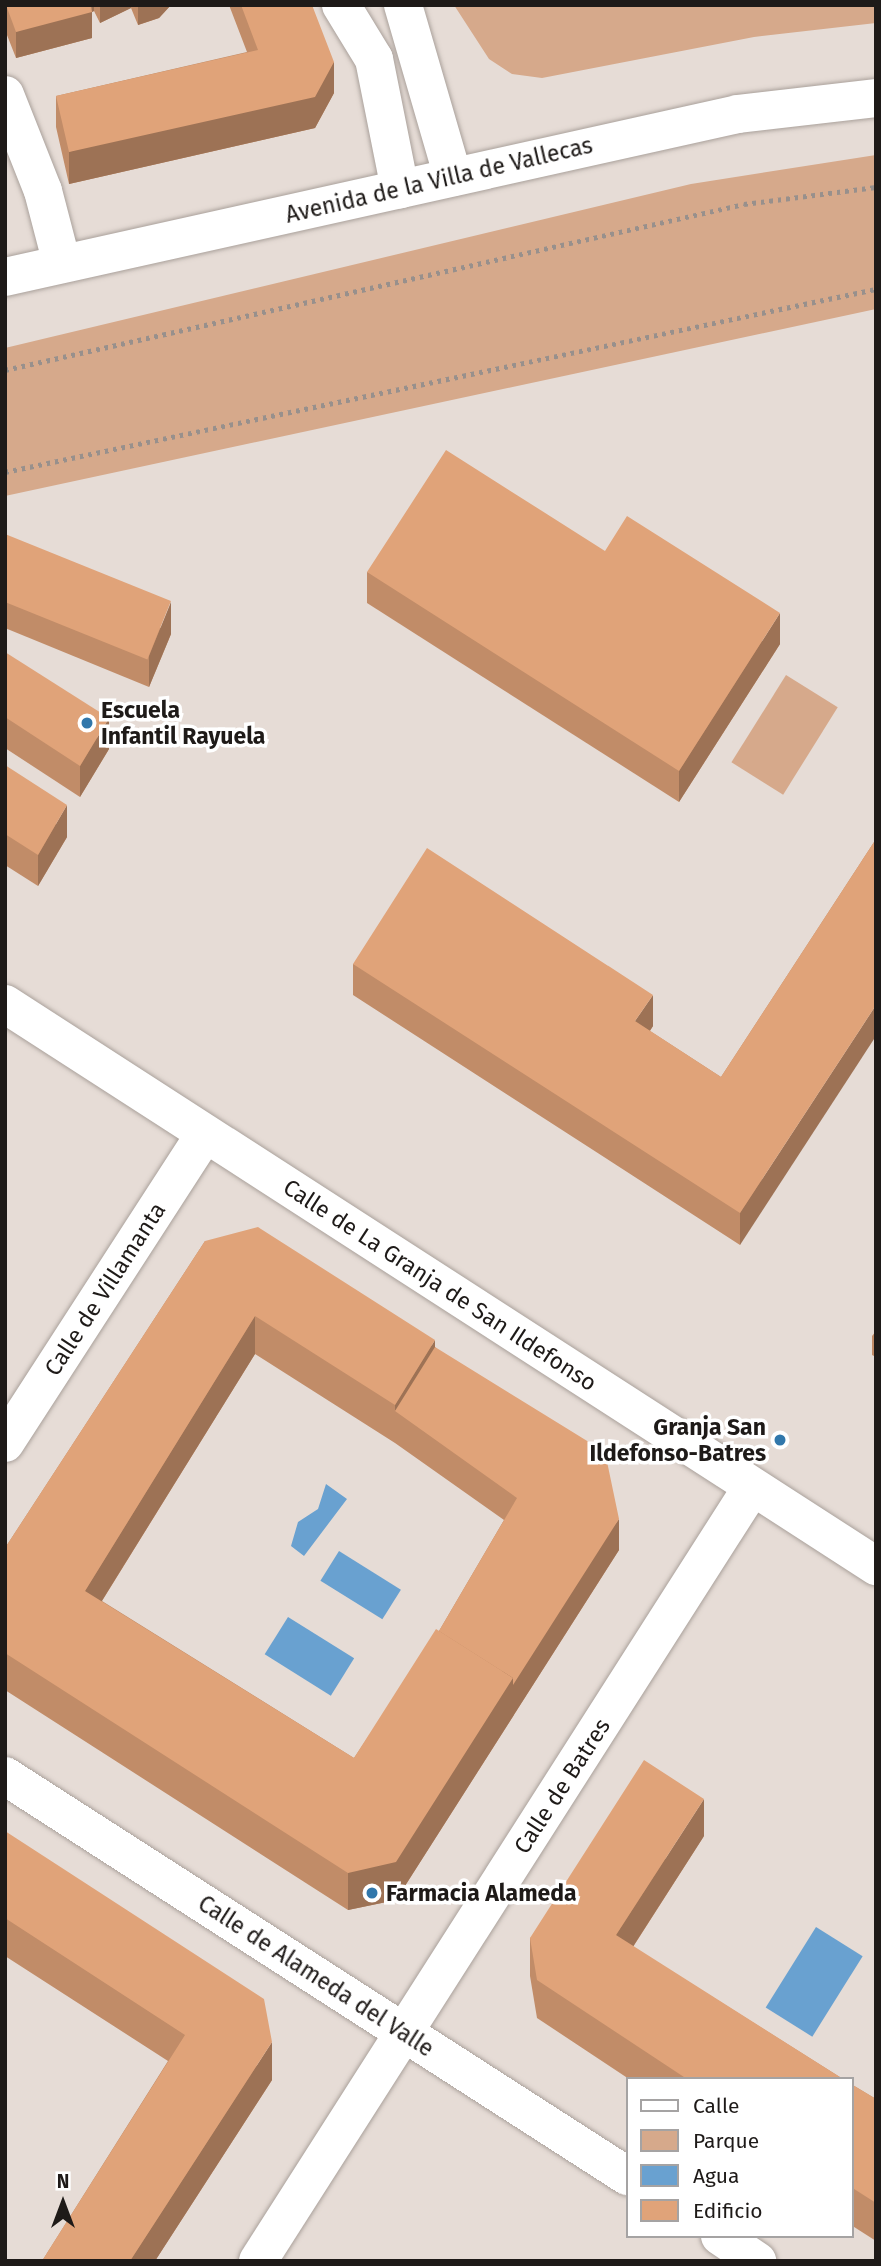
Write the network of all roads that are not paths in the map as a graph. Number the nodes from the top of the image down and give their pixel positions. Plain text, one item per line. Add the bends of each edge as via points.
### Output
1 (341, 5) edge
2 (390, 5) edge
3 (403, 5) edge
4 (374, 58) junction
5 (5, 94) edge
6 (876, 98) edge
7 (453, 177) junction
8 (400, 189) junction
9 (62, 264) junction
10 (5, 277) edge
11 (5, 1004) edge
12 (205, 1134) junction
13 (5, 1443) edge
14 (752, 1487) junction
15 (876, 1566) edge
16 (5, 1776) edge
17 (403, 2033) junction
18 (626, 2175) edge
19 (723, 2238) edge
20 (258, 2261) edge
21 (757, 2261) edge

1 - 4 street
2 - 4 street
3 - 7 street
4 - 8 street
5 - 9 street via 43,191
6 - 7 street, Avenida de la Villa de Vallecas via 738,114
7 - 8 street, Avenida de la Villa de Vallecas
8 - 9 street, Avenida de la Villa de Vallecas
9 - 10 street, Avenida de la Villa de Vallecas
11 - 12 street, Calle de La Granja de San Ildefonso
12 - 13 street, Calle de Villamanta
12 - 14 street, Calle de La Granja de San Ildefonso
14 - 15 street, Calle de La Granja de San Ildefonso
14 - 17 street, Calle de Batres
16 - 17 street, Calle de Alameda del Valle
17 - 18 street, Calle de Alameda del Valle
17 - 20 street, Calle de Batres
19 - 21 street

